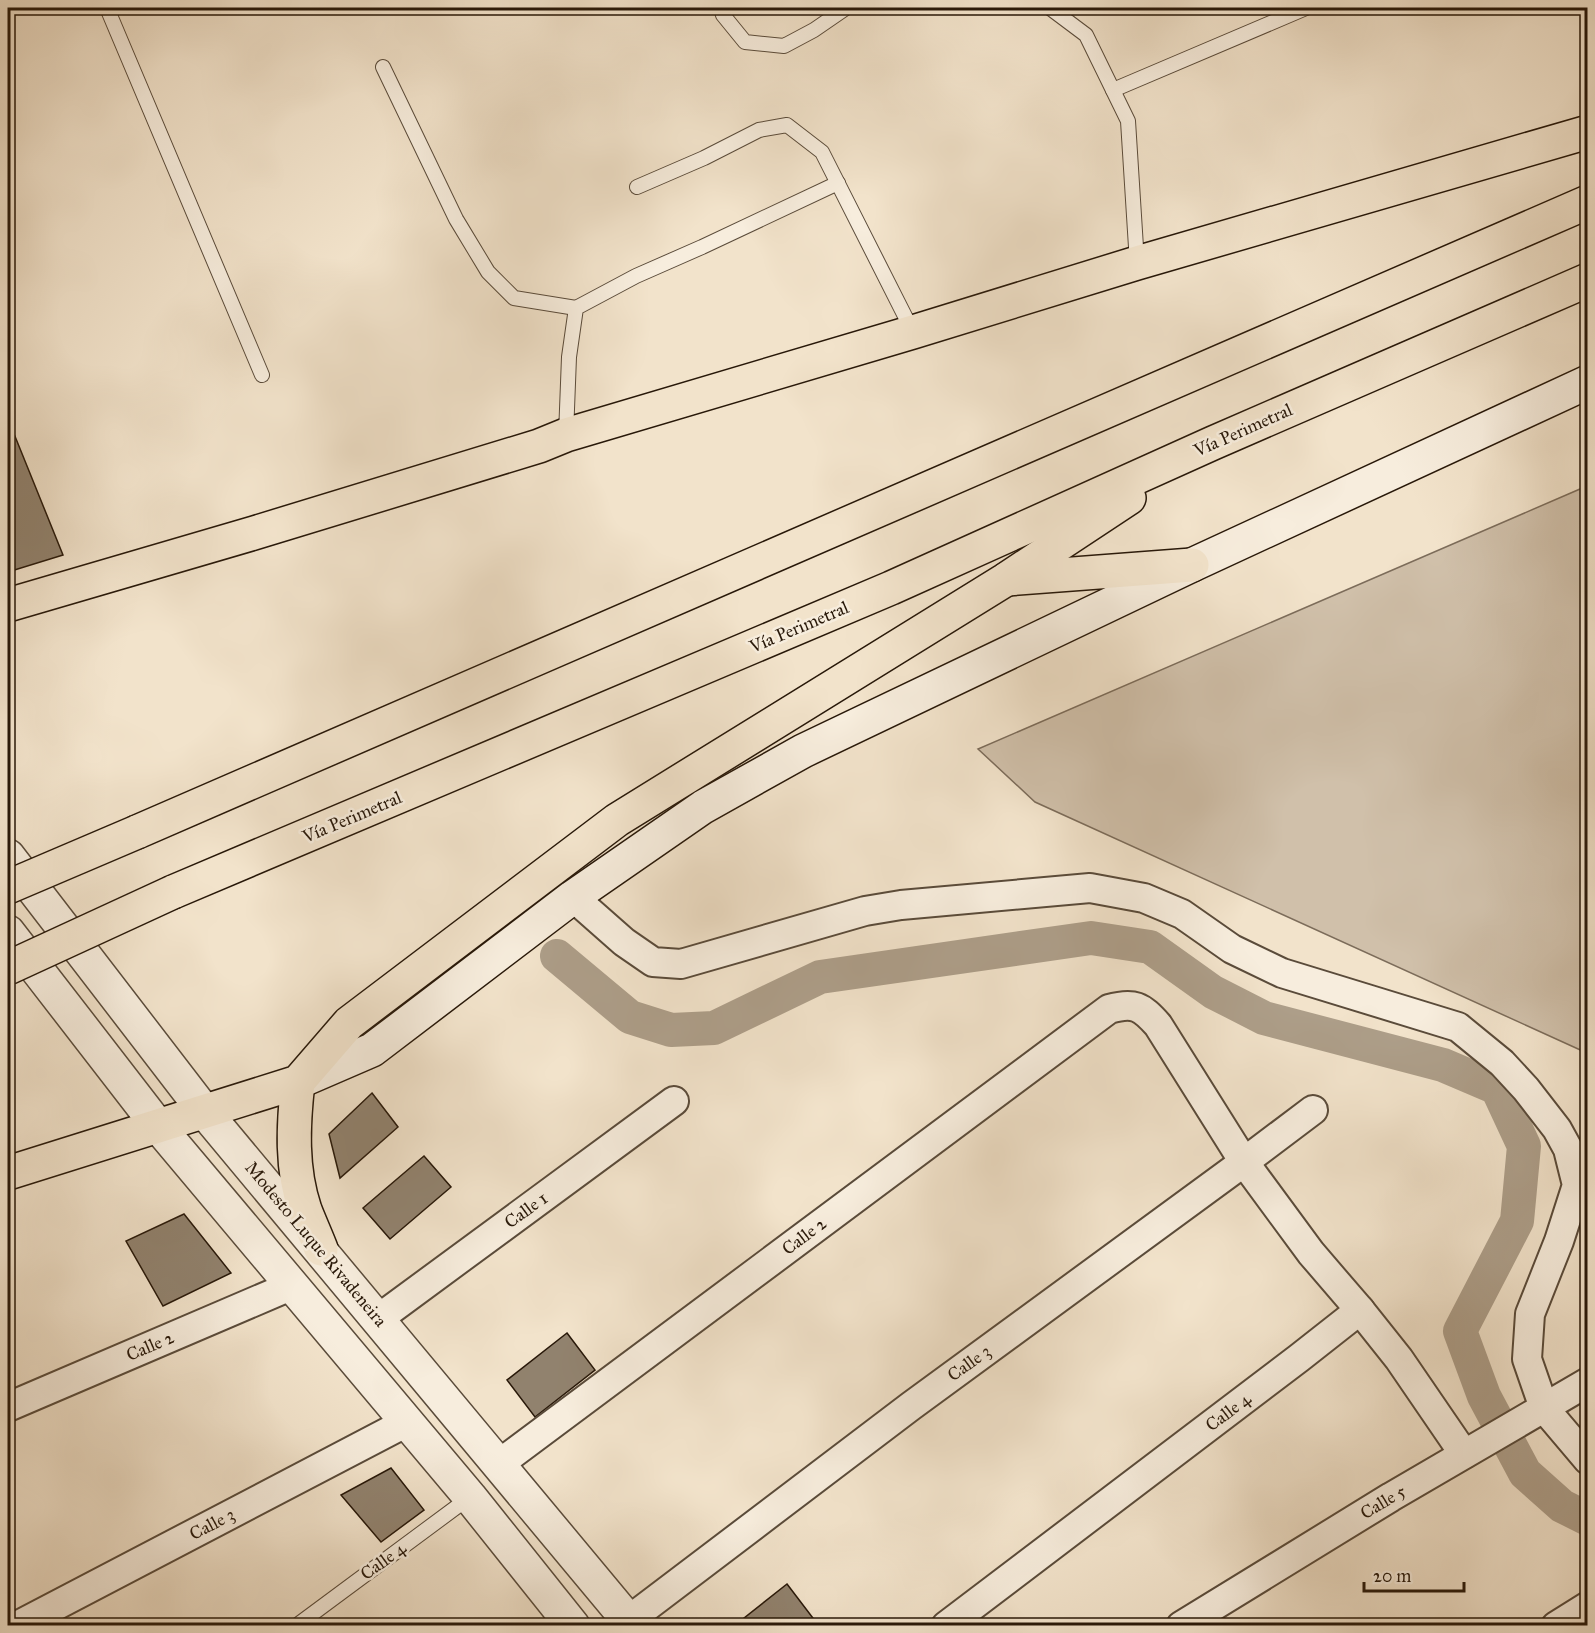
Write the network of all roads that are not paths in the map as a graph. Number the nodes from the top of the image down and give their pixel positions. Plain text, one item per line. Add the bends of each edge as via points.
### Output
1 (107, 8) edge
2 (721, 8) edge
3 (846, 8) edge
4 (1050, 8) edge
5 (1306, 8) edge
6 (383, 67) dead end
7 (1113, 90) junction
8 (1587, 132) edge
9 (838, 183) junction
10 (637, 187) dead end
11 (1587, 202) edge
12 (1137, 262) junction
13 (1587, 280) edge
14 (576, 308) junction
15 (913, 332) junction
16 (262, 375) dead end
17 (1587, 382) edge
18 (566, 435) junction
19 (1213, 443) junction
20 (1192, 565) junction
21 (1005, 580) junction
22 (891, 588) junction
23 (8, 605) edge
24 (8, 856) edge
25 (8, 887) edge
26 (573, 897) junction
27 (8, 932) edge
28 (8, 968) edge
29 (298, 1082) junction
30 (674, 1101) dead end
31 (1313, 1110) dead end
32 (204, 1111) junction
33 (158, 1126) junction
34 (1244, 1162) junction
35 (8, 1173) edge
36 (321, 1249) junction
37 (293, 1285) junction
38 (1360, 1310) junction
39 (378, 1319) junction
40 (1587, 1382) edge
41 (8, 1407) edge
42 (1537, 1412) junction
43 (407, 1422) junction
44 (1472, 1449) junction
45 (1587, 1461) edge
46 (499, 1464) junction
47 (470, 1497) junction
48 (1587, 1606) edge
49 (631, 1623) edge
50 (17, 1626) edge
51 (296, 1626) edge
52 (573, 1626) edge
53 (946, 1626) edge
54 (1181, 1626) edge
55 (1556, 1626) edge

1 - 16 lane
2 - 3 lane via 745,42 784,46
4 - 7 lane via 1086,35
5 - 7 lane
6 - 14 lane via 456,219 488,272 514,298
7 - 12 lane via 1128,122
8 - 12 highway
9 - 10 lane via 822,152 787,125 759,130
9 - 14 lane via 636,276
9 - 15 lane
11 - 25 highway, bridge
12 - 15 highway
13 - 19 highway, Vía Perimetral
14 - 18 lane via 569,357
15 - 18 highway
17 - 20 street
18 - 23 highway
19 - 21 highway
19 - 22 highway, Vía Perimetral
20 - 21 highway
20 - 26 street via 803,751 703,807
21 - 22 highway
21 - 29 highway via 617,820 350,1023
22 - 28 highway, Vía Perimetral, bridge via 173,892
24 - 32 street, Modesto Luque Rivadeneira
26 - 29 street via 372,1050
26 - 42 street via 653,962 681,964 864,911 1089,888 1144,898 1182,914 1232,949 1282,974 1458,1027 1502,1063 1542,1107 1568,1149 1577,1185 1560,1241 1530,1314 1527,1359
27 - 33 street
29 - 32 highway
29 - 36 highway via 293,1124 296,1167 305,1209
30 - 39 street, Calle 1
31 - 34 street, Calle 3
32 - 33 highway
32 - 36 street, Modesto Luque Rivadeneira
33 - 35 highway
33 - 37 street
34 - 38 street via 1311,1253
34 - 46 street, Calle 2 via 1158,1025 1144,1010 1126,1004 1109,1009
34 - 49 street, Calle 3 via 921,1399
36 - 39 street, Modesto Luque Rivadeneira
37 - 41 street, Calle 2
37 - 43 street
38 - 44 street
38 - 53 street, Calle 4
39 - 46 street, Modesto Luque Rivadeneira
40 - 42 street, Calle 5
42 - 44 street, Calle 5
42 - 45 street
43 - 47 street
43 - 50 street, Calle 3
44 - 54 street, Calle 5
46 - 49 street, Modesto Luque Rivadeneira
47 - 51 lane, Calle 4
47 - 52 street
48 - 55 street

